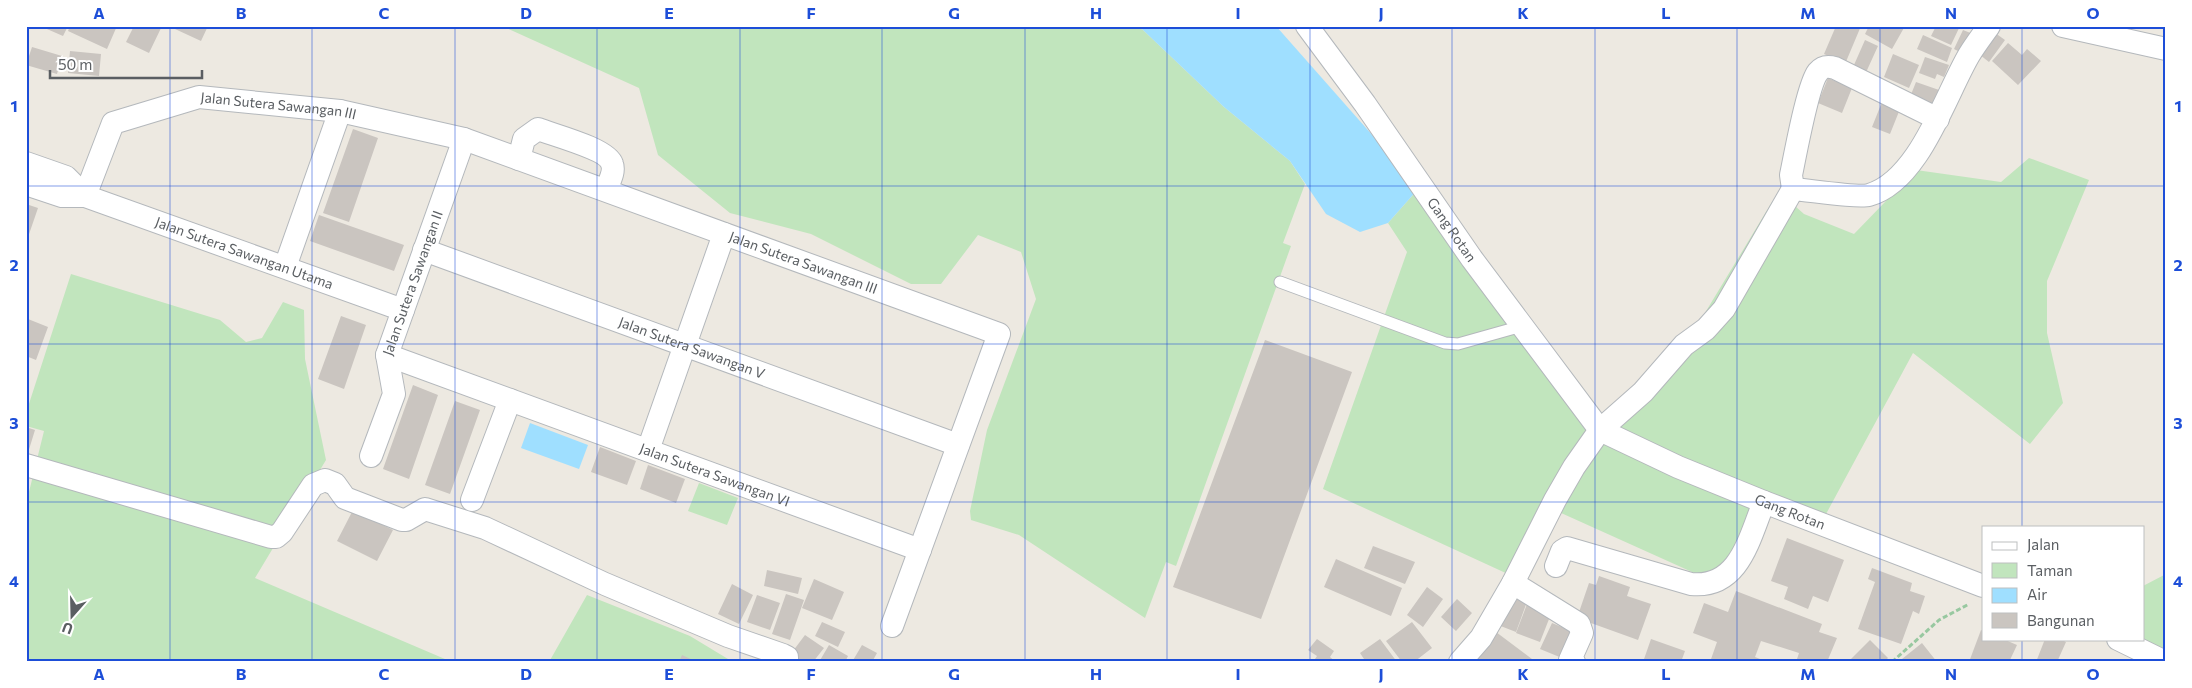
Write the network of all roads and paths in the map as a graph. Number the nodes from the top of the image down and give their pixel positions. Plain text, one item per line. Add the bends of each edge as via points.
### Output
1 (1307, 26) edge
2 (1989, 26) edge
3 (2062, 26) edge
4 (2166, 49) edge
5 (340, 110) junction
6 (1938, 119) junction
7 (464, 139) junction
8 (519, 159) junction
9 (26, 163) edge
10 (26, 184) edge
11 (1792, 189) junction
12 (606, 190) junction
13 (85, 196) junction
14 (724, 234) junction
15 (424, 250) junction
16 (285, 267) junction
17 (1280, 282) dead end
18 (403, 310) junction
19 (1522, 326) junction
20 (685, 345) junction
21 (387, 355) junction
22 (510, 400) junction
23 (1600, 430) junction
24 (958, 444) junction
25 (648, 450) junction
26 (371, 456) dead end
27 (26, 466) edge
28 (472, 500) dead end
29 (1764, 502) junction
30 (920, 550) junction
31 (1556, 566) dead end
32 (1513, 583) junction
33 (1980, 593) edge
34 (892, 626) dead end
35 (2120, 640) edge
36 (1571, 661) edge
37 (786, 662) edge
38 (1460, 662) edge
39 (1892, 662) edge
40 (2165, 662) edge

1 - 19 street, Gang Rotan
2 - 6 street via 1969,54
3 - 4 street
5 - 7 street, Jalan Sutera Sawangan III
5 - 13 street, Jalan Sutera Sawangan III via 199,98 113,123
5 - 16 street
6 - 11 street via 1899,178 1868,196
6 - 11 street via 1835,68 1822,68 1816,74 1812,88 1791,175
7 - 8 street, Jalan Sutera Sawangan III
7 - 15 street, Jalan Sutera Sawangan II
8 - 12 street, Jalan Sutera Sawangan III
8 - 12 street via 524,139 538,129 604,153 612,162 613,171
9 - 13 street via 66,177
10 - 13 street via 62,196
11 - 23 street via 1724,309 1706,329 1684,345 1643,392
12 - 14 street, Jalan Sutera Sawangan III
13 - 16 street, Jalan Sutera Sawangan Utama
14 - 20 street
14 - 24 street, Jalan Sutera Sawangan III via 999,334
15 - 18 street, Jalan Sutera Sawangan II
15 - 20 street, Jalan Sutera Sawangan V
16 - 18 street, Jalan Sutera Sawangan Utama
17 - 19 lane via 1326,302 1445,343 1458,344
18 - 21 street, Jalan Sutera Sawangan II
19 - 23 street, Gang Rotan
20 - 24 street, Jalan Sutera Sawangan V
20 - 25 street
21 - 22 street, Jalan Sutera Sawangan VI
21 - 26 street, Jalan Sutera Sawangan II via 394,394
22 - 25 street, Jalan Sutera Sawangan VI
22 - 28 street
23 - 29 street, Gang Rotan via 1678,467
23 - 32 street via 1555,500
24 - 30 street
25 - 30 street, Jalan Sutera Sawangan VI
27 - 37 street via 271,537 282,532 313,485 325,480 335,484 345,498 402,520 425,509 485,528 631,595 728,636 783,655 787,657
29 - 31 street via 1738,562 1714,584 1690,584 1566,548
29 - 33 street, Gang Rotan
30 - 34 street
32 - 36 street via 1579,624 1582,633
32 - 38 street via 1481,638
33 - 39 path via 1939,620
35 - 40 street

